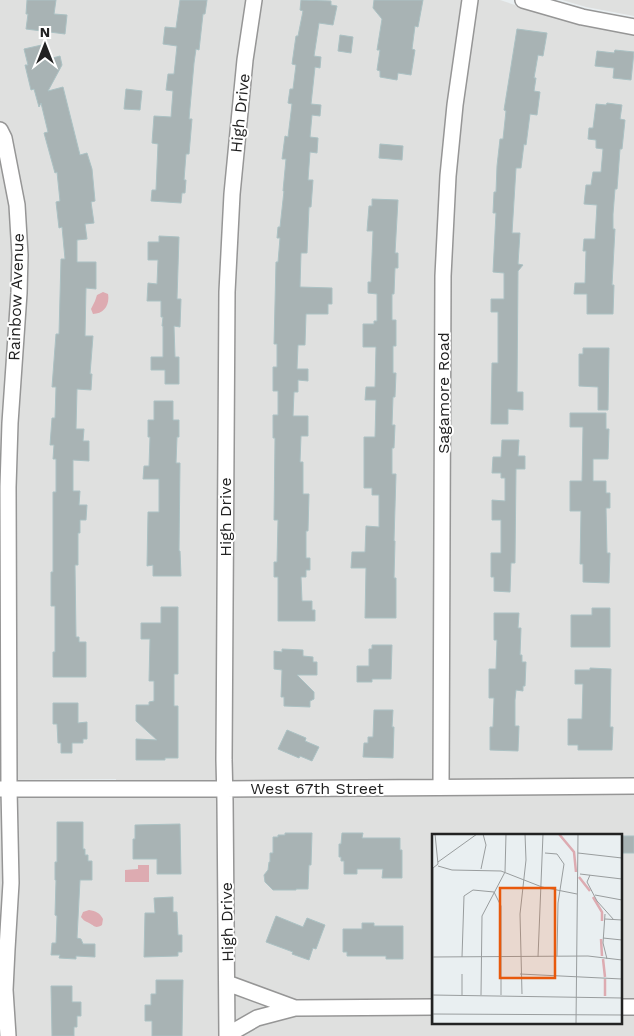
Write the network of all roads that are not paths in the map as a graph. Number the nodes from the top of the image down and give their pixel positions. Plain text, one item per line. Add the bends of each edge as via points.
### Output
1 (254, 0) edge
2 (470, 0) edge
3 (523, 0) edge
4 (634, 27) edge
5 (0, 130) edge
6 (634, 786) edge
7 (441, 787) junction
8 (5, 789) edge
9 (225, 789) junction
10 (227, 983) junction
11 (432, 1007) edge
12 (294, 1008) junction
13 (8, 1036) edge
14 (228, 1036) edge
15 (231, 1036) edge

1 - 9 street, High Drive via 232,194 227,292
2 - 7 street, Sagamore Road via 453,122 444,276
3 - 4 street via 582,17
5 - 8 street, Rainbow Avenue via 17,205 20,255 8,486
6 - 7 street, West 67th Street
7 - 9 street, West 67th Street
8 - 9 street, West 67th Street
8 - 13 street, Rainbow Avenue via 11,882 6,990
9 - 10 street, High Drive
10 - 12 street
10 - 14 street, High Drive
11 - 12 street
12 - 15 street via 257,1018

